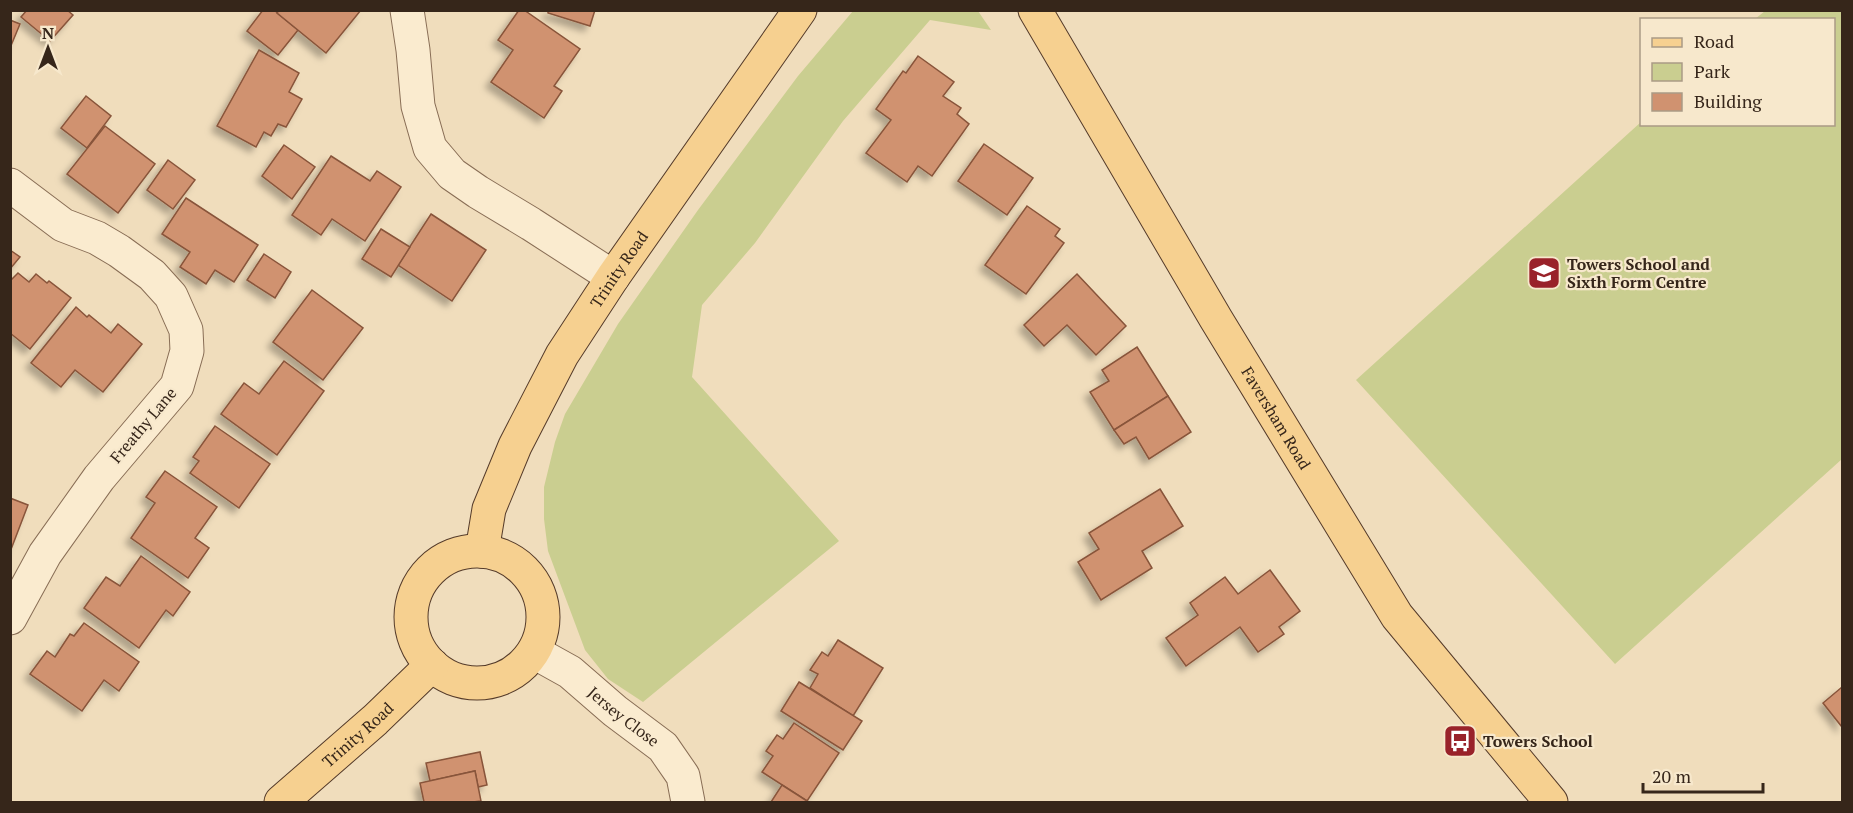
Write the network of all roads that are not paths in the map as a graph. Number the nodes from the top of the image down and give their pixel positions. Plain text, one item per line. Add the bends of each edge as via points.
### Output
1 (407, 10) edge
2 (800, 10) edge
3 (1035, 10) edge
4 (10, 185) edge
5 (613, 277) junction
6 (482, 551) junction
7 (10, 618) edge
8 (534, 652) junction
9 (432, 665) junction
10 (281, 802) edge
11 (688, 802) edge
12 (1551, 802) edge

1 - 5 street via 418,106 430,148 452,174
2 - 5 main road, Trinity Road
3 - 12 main road, Faversham Road via 1216,320 1397,616
4 - 7 street, Freathy Lane via 63,225 97,238 152,275 171,296 186,330 187,351 177,386 99,478 45,554
5 - 6 main road, Trinity Road via 562,355 515,446 489,509
6 - 8 main road via 504,556 523,568 536,586 543,608 542,630
6 - 9 main road via 443,560 427,573 417,590 411,610 412,630 419,649
8 - 9 main road via 505,677 486,682 457,680
8 - 11 street, Jersey Close via 570,672 663,747 684,776
9 - 10 main road, Trinity Road

